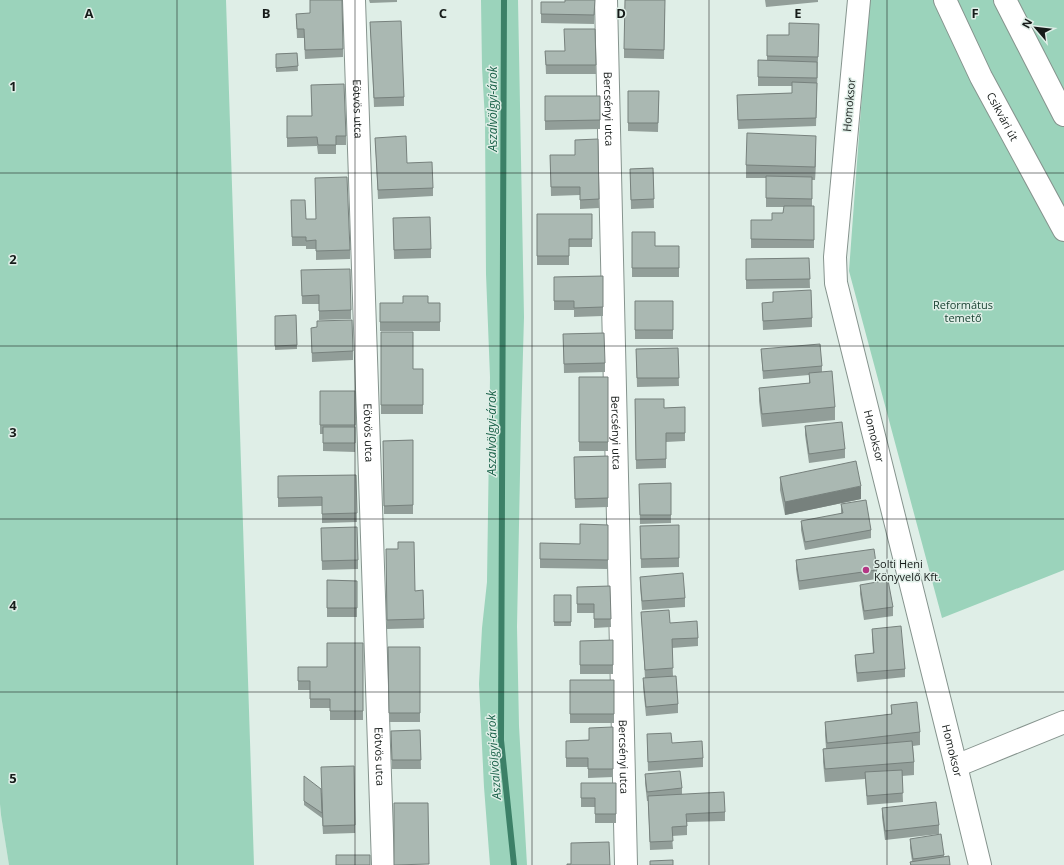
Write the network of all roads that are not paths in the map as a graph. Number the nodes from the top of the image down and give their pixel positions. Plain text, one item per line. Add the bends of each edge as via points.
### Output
1 (354, 0) edge
2 (606, 0) edge
3 (859, 0) edge
4 (945, 0) edge
5 (1005, 0) edge
6 (1064, 115) edge
7 (1064, 230) edge
8 (1064, 722) edge
9 (956, 766) junction
10 (383, 865) edge
11 (626, 865) edge
12 (980, 865) edge

1 - 10 street, Eötvös utca
2 - 11 street, Bercsényi utca
3 - 9 street, Homoksor via 835,257 836,283
4 - 7 street, Csikvári út via 981,76
5 - 6 street
8 - 9 street
9 - 12 street, Homoksor

